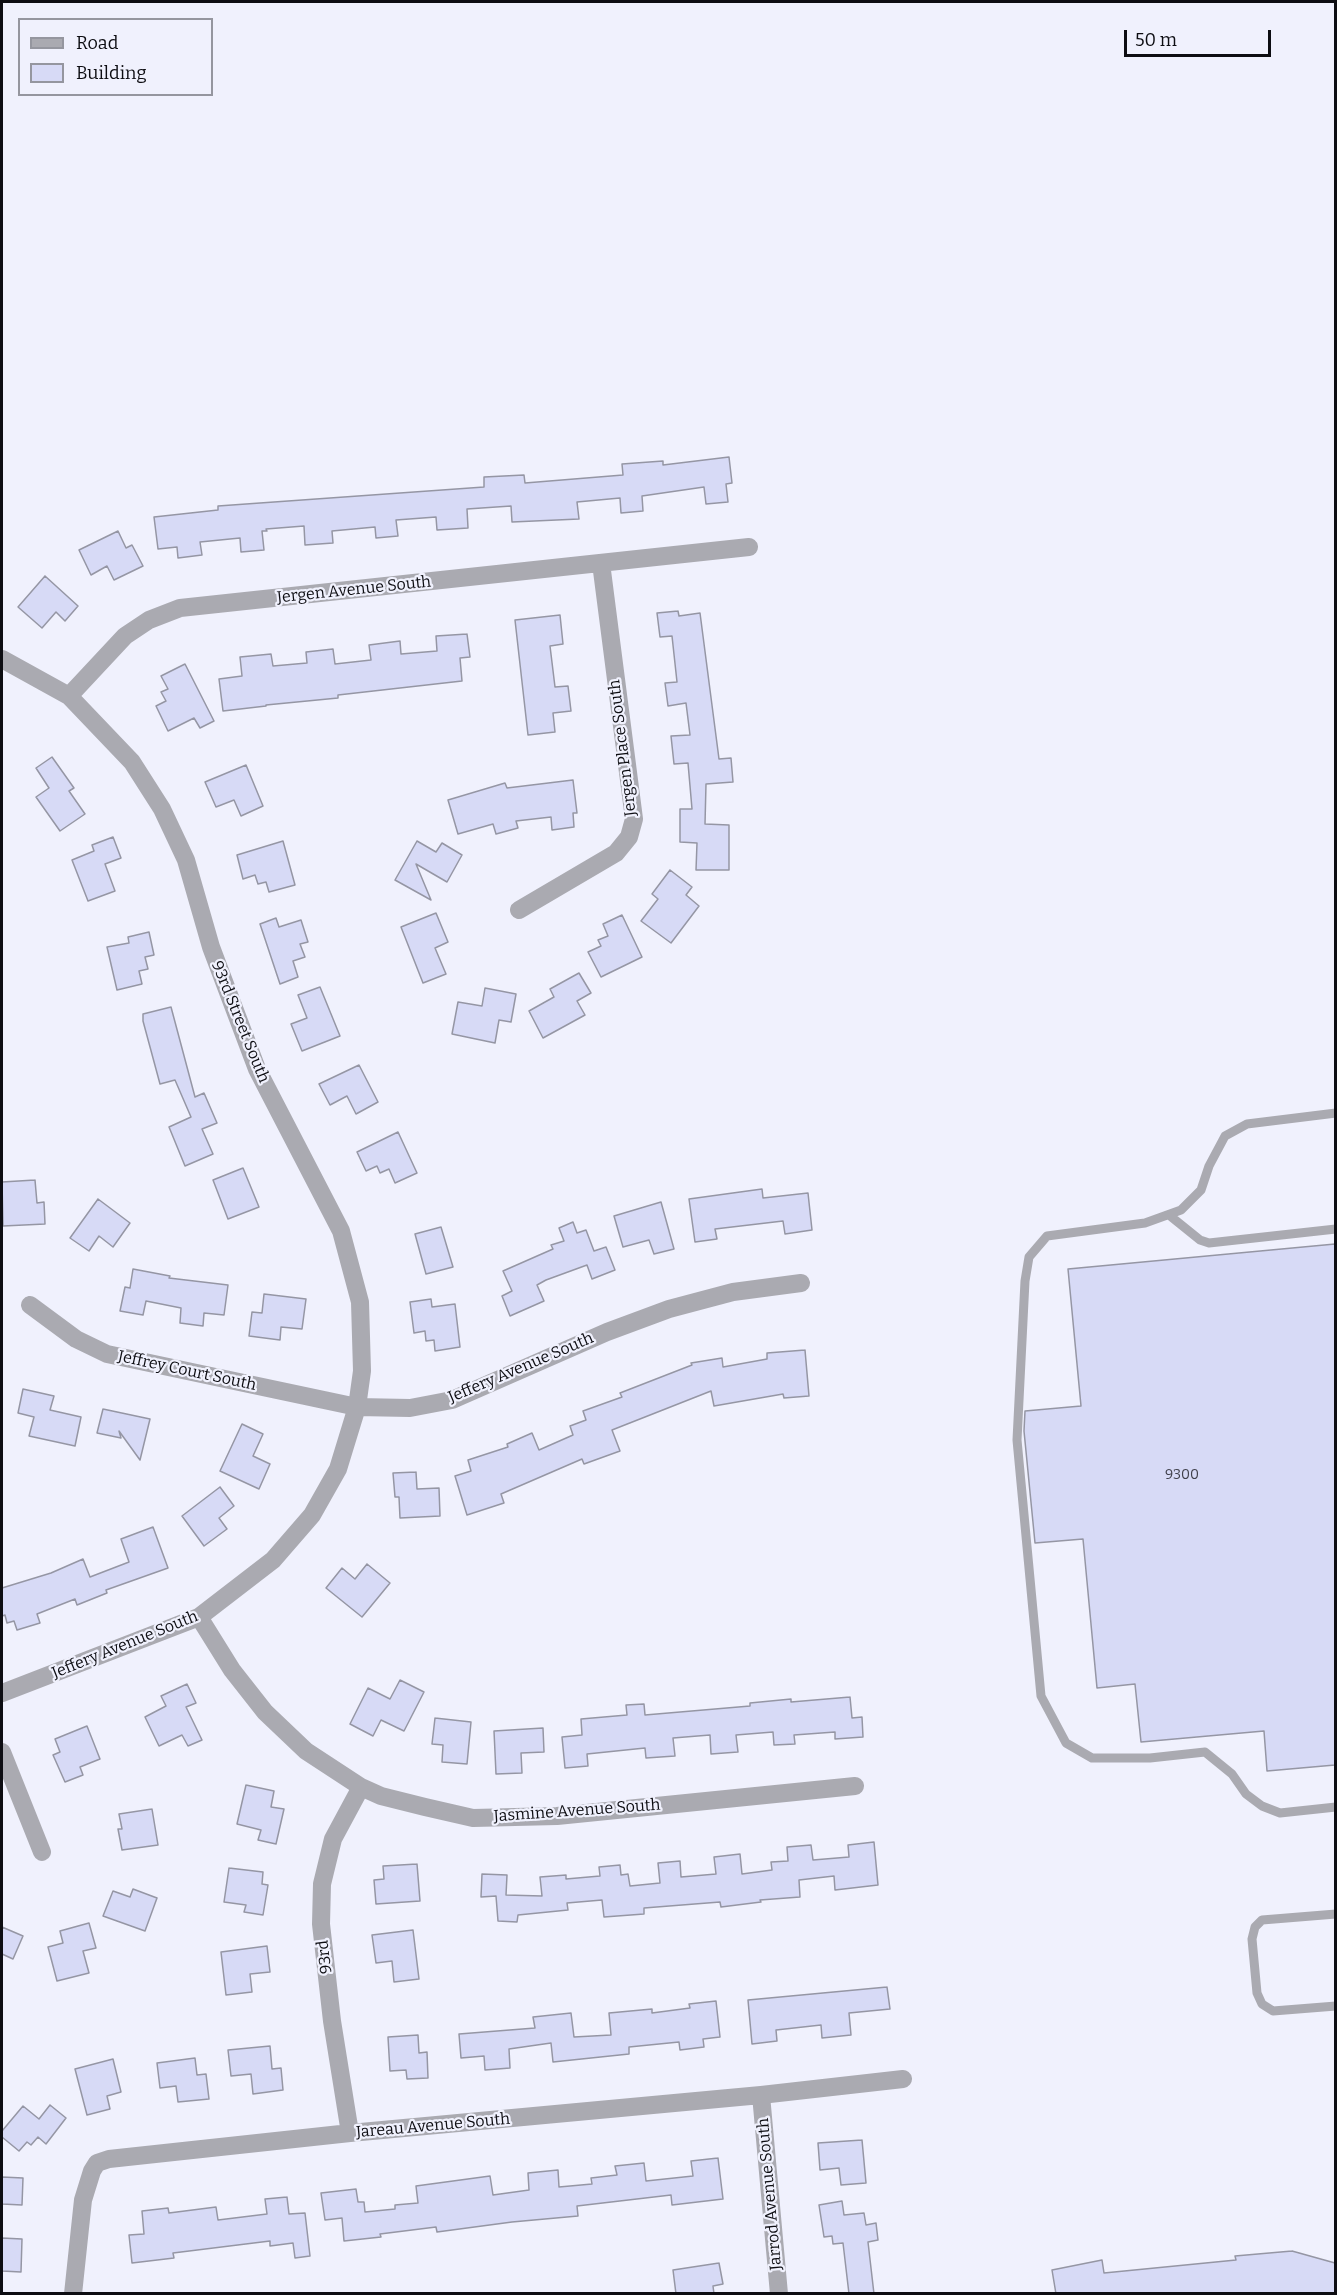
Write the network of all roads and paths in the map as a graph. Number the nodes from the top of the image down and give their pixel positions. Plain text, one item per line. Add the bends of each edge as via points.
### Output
1 (749, 547) dead end
2 (601, 563) junction
3 (2, 659) edge
4 (69, 696) junction
5 (519, 910) dead end
6 (1335, 1113) edge
7 (1169, 1215) junction
8 (1335, 1229) edge
9 (801, 1284) dead end
10 (30, 1305) dead end
11 (357, 1407) junction
12 (199, 1617) junction
13 (2, 1693) edge
14 (2, 1752) edge
15 (855, 1786) dead end
16 (361, 1787) junction
17 (1335, 1807) edge
18 (42, 1852) dead end
19 (1335, 1914) edge
20 (1335, 2006) edge
21 (903, 2079) dead end
22 (761, 2095) junction
23 (350, 2133) junction
24 (73, 2294) edge
25 (779, 2294) edge

1 - 2 street, Jergen Avenue South
2 - 4 street, Jergen Avenue South via 180,608 148,620 125,636
2 - 5 street, Jergen Place South via 634,819 629,837 616,853
3 - 4 street
4 - 11 street, 93rd Street South via 132,762 162,809 186,860 211,947 256,1069 341,1231 360,1302 363,1371
6 - 7 lane via 1246,1124 1225,1136 1201,1190 1181,1210
7 - 8 lane via 1209,1243
7 - 17 lane via 1146,1223 1047,1236 1029,1257 1017,1440 1041,1696 1066,1743 1092,1758 1150,1758 1205,1752 1262,1806 1280,1813
9 - 11 street, Jeffery Avenue South via 733,1292 669,1310 606,1332 452,1400 410,1408
10 - 11 street, Jeffrey Court South via 76,1339 107,1354
11 - 12 street, Jeffery Avenue South via 338,1469 312,1515 273,1560
12 - 13 street, Jeffery Avenue South
12 - 16 street, Jasmine Avenue South via 232,1670 265,1712 306,1751
14 - 18 street
15 - 16 street, Jasmine Avenue South via 557,1816 472,1818 381,1796
16 - 23 street, 93rd via 333,1839 322,1884 321,1924
19 - 20 lane via 1262,1920 1252,1939 1257,1993 1262,2004 1273,2011
21 - 22 street, Jareau Avenue South
22 - 23 street, Jareau Avenue South
22 - 25 street, Jarrod Avenue South
23 - 24 street, Jareau Avenue South via 97,2163 83,2200

